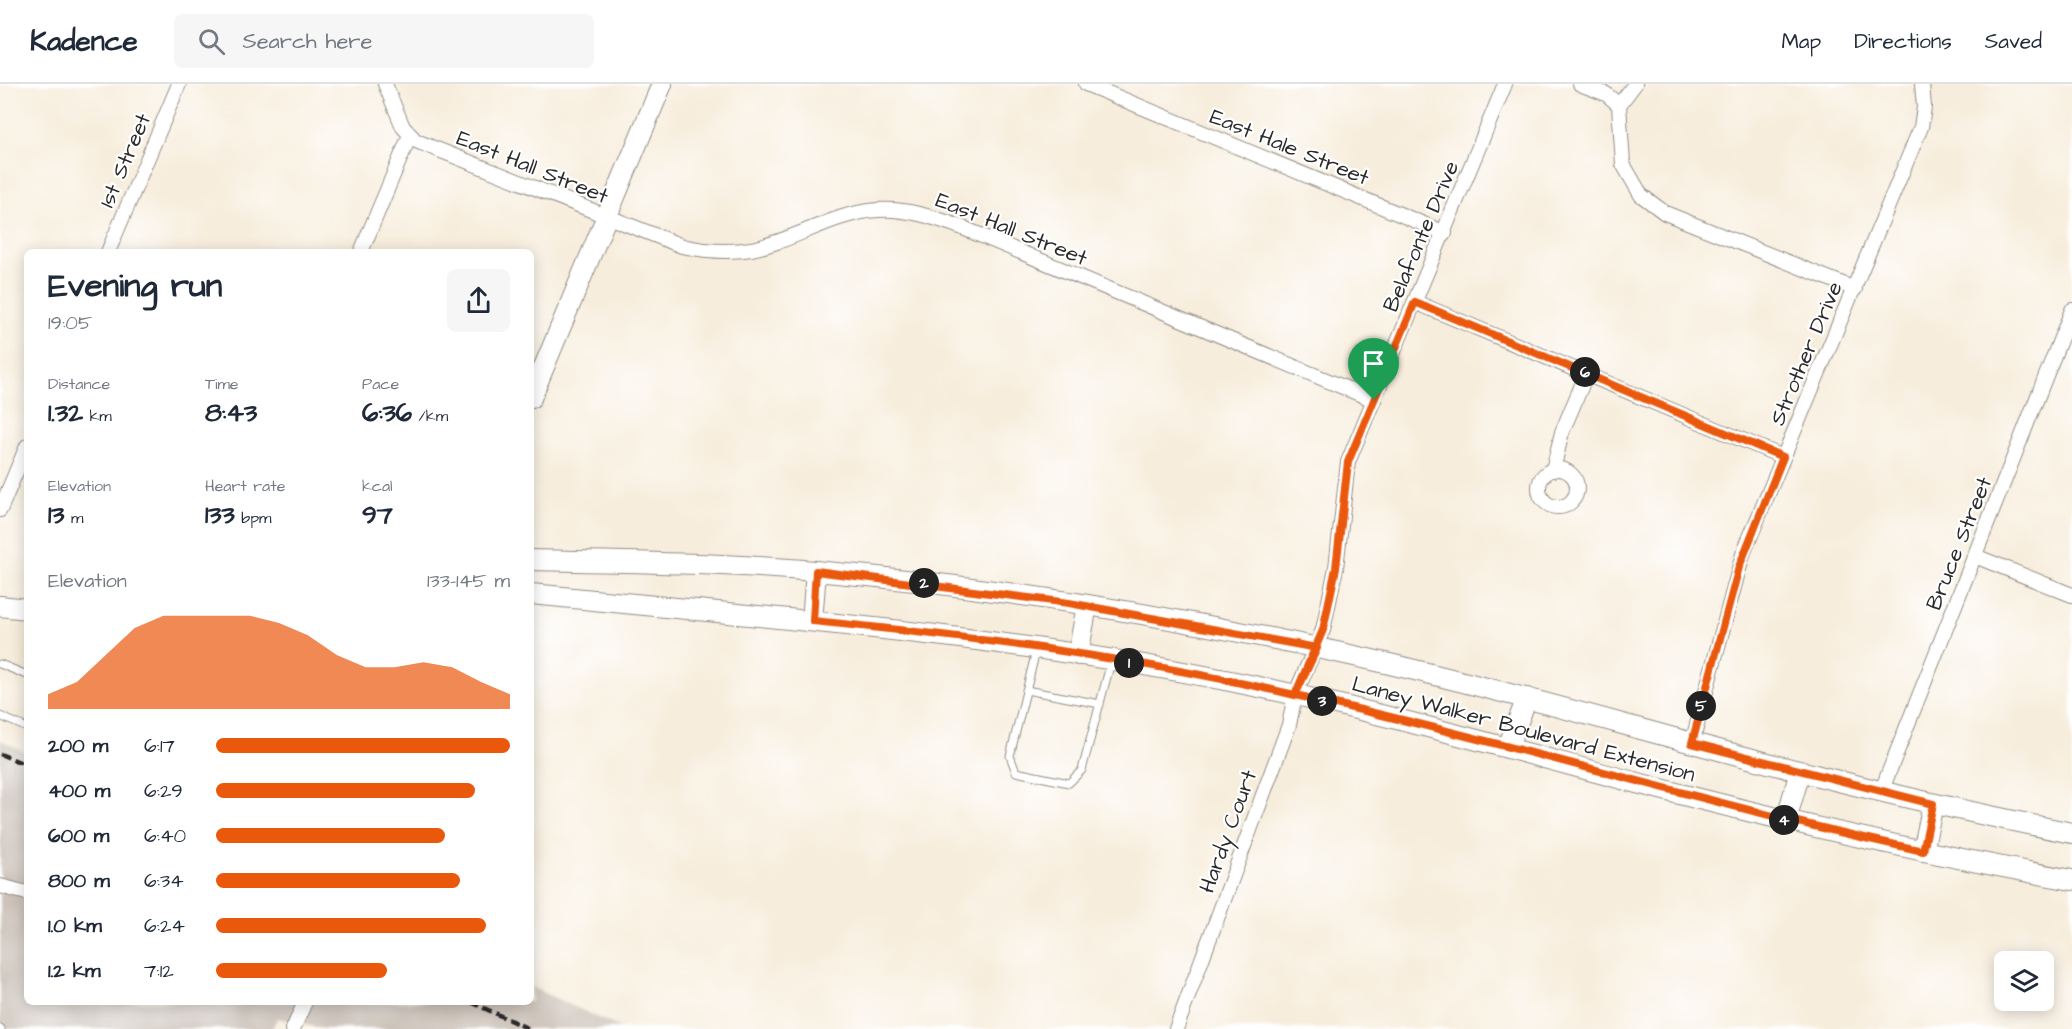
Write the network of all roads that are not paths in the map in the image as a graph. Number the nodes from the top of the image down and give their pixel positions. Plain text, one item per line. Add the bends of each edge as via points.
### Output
1 (179, 84) edge
2 (385, 84) edge
3 (662, 84) edge
4 (1086, 84) edge
5 (1505, 84) edge
6 (1580, 84) edge
7 (1635, 84) edge
8 (1922, 84) edge
9 (1619, 105) junction
10 (410, 135) junction
11 (606, 218) junction
12 (1445, 233) junction
13 (109, 249) edge
14 (362, 249) edge
15 (1855, 289) junction
16 (1415, 302) junction
17 (2072, 310) edge
18 (1587, 373) junction
19 (534, 391) edge
20 (1374, 400) junction
21 (24, 453) edge
22 (1783, 457) junction
23 (1553, 470) dead end
24 (0, 510) edge
25 (1975, 556) junction
26 (534, 560) edge
27 (816, 571) junction
28 (534, 594) edge
29 (2072, 595) edge
30 (0, 606) edge
31 (1087, 606) junction
32 (24, 609) edge
33 (813, 621) junction
34 (1036, 648) junction
35 (1317, 648) junction
36 (1078, 654) junction
37 (1112, 660) junction
38 (0, 664) edge
39 (24, 674) edge
40 (1026, 690) junction
41 (1295, 695) junction
42 (1527, 698) junction
43 (1100, 704) junction
44 (0, 716) edge
45 (24, 727) edge
46 (1692, 743) junction
47 (1508, 747) junction
48 (1800, 772) junction
49 (1881, 792) junction
50 (1933, 804) junction
51 (1786, 820) junction
52 (2072, 833) edge
53 (1923, 851) junction
54 (2072, 880) edge
55 (0, 886) edge
56 (24, 892) edge
57 (304, 1005) edge
58 (293, 1029) edge
59 (1176, 1029) edge

1 - 13 street, 1st Street
2 - 10 street, East Hall Street
3 - 11 main road
4 - 12 street, East Hale Street
5 - 12 street, Belafonte Drive
6 - 9 street via 1606,94
7 - 9 street
8 - 15 street, Strother Drive via 1924,107 1920,127
9 - 15 street via 1623,164 1641,195 1665,213
10 - 11 street, East Hall Street via 432,149
10 - 14 street
11 - 19 main road
11 - 20 street, East Hall Street via 682,246 713,251 753,249 859,212 880,209 917,213 963,228
12 - 16 street, Belafonte Drive
15 - 22 street, Strother Drive
16 - 18 street
16 - 20 street, Belafonte Drive
17 - 25 street, Bruce Street
18 - 22 street
18 - 23 street via 1562,432
20 - 35 street, Belafonte Drive via 1348,462 1336,568
21 - 24 street
22 - 46 street, Strother Drive via 1741,561
25 - 29 street
25 - 49 street, Bruce Street
26 - 27 main road, Laney Walker Boulevard Extension
27 - 31 main road, Laney Walker Boulevard Extension
27 - 33 main road
28 - 33 main road, Laney Walker Boulevard Extension
30 - 32 main road
31 - 35 main road, Laney Walker Boulevard Extension
31 - 36 main road
33 - 34 main road, Laney Walker Boulevard Extension
34 - 36 main road, Laney Walker Boulevard Extension
34 - 40 lane
35 - 41 street, Hardy Court
35 - 42 main road, Laney Walker Boulevard Extension
36 - 37 main road, Laney Walker Boulevard Extension
37 - 41 main road, Laney Walker Boulevard Extension
37 - 43 lane
38 - 39 lane
40 - 43 lane
40 - 43 lane via 1010,756 1016,772 1069,783 1082,770
41 - 47 main road, Laney Walker Boulevard Extension
41 - 59 street, Hardy Court via 1289,725
42 - 46 main road, Laney Walker Boulevard Extension
42 - 47 main road
44 - 45 lane
46 - 48 main road, Laney Walker Boulevard Extension
47 - 51 main road, Laney Walker Boulevard Extension
48 - 49 main road, Laney Walker Boulevard Extension
48 - 51 main road
49 - 50 main road, Laney Walker Boulevard Extension
50 - 52 main road, Laney Walker Boulevard Extension
50 - 53 main road
51 - 53 main road, Laney Walker Boulevard Extension
53 - 54 main road, Laney Walker Boulevard Extension
55 - 56 street
57 - 58 street

